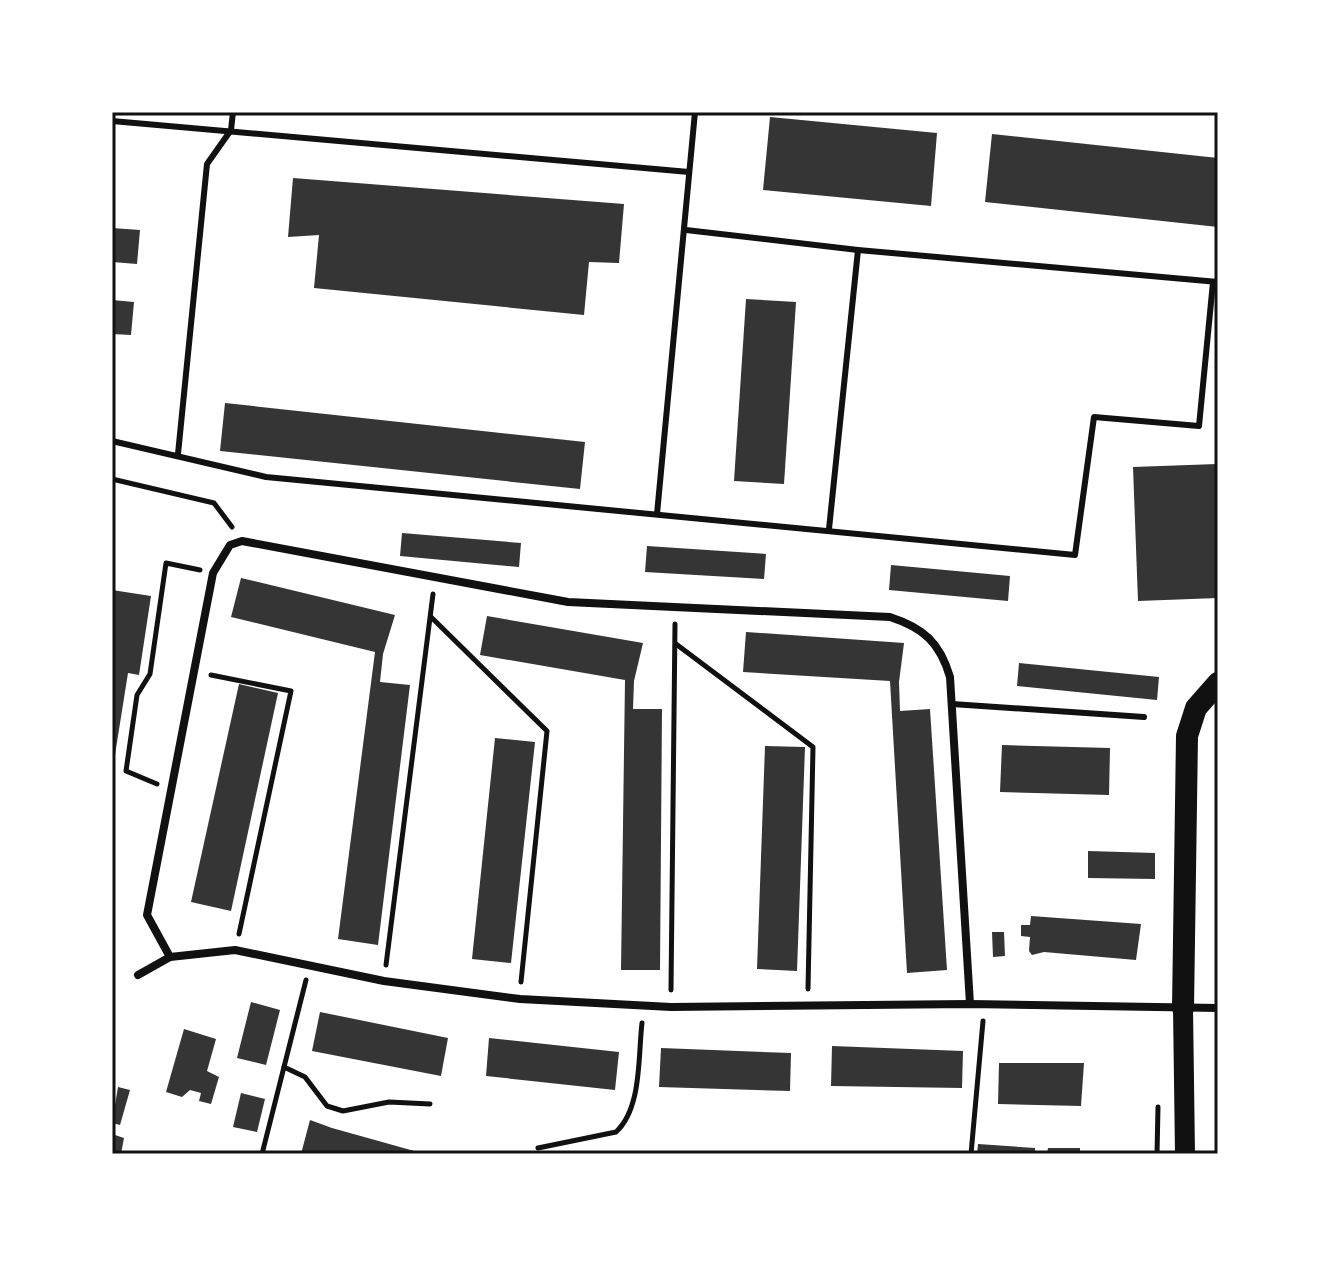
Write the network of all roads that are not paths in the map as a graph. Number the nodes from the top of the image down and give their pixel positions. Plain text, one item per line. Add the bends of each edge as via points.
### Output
1 (233, 112) edge
2 (695, 112) edge
3 (112, 121) edge
4 (231, 130) junction
5 (689, 172) junction
6 (686, 230) junction
7 (858, 250) junction
8 (1216, 282) edge
9 (112, 441) edge
10 (178, 454) junction
11 (657, 514) junction
12 (829, 529) junction
13 (1218, 683) edge
14 (952, 704) junction
15 (1144, 717) dead end
16 (170, 957) junction
17 (138, 975) dead end
18 (970, 1004) junction
19 (1183, 1008) junction
20 (1218, 1008) edge
21 (1185, 1154) edge

1 - 4 lane
2 - 5 lane
3 - 4 lane
4 - 5 lane
4 - 10 lane via 207,164
5 - 6 lane
6 - 7 lane
6 - 11 lane
7 - 8 lane
7 - 12 lane
8 - 12 lane via 1199,426 1094,417 1075,555
9 - 10 lane
10 - 11 lane via 266,477
11 - 12 lane
13 - 19 highway via 1196,708 1187,736
14 - 15 lane
14 - 16 street via 944,654 913,624 890,617 568,602 242,541 230,545 213,573 147,915
14 - 18 street
16 - 17 street
16 - 18 street via 235,950 384,981 520,999 671,1007
18 - 19 street
19 - 20 street
19 - 21 main road

